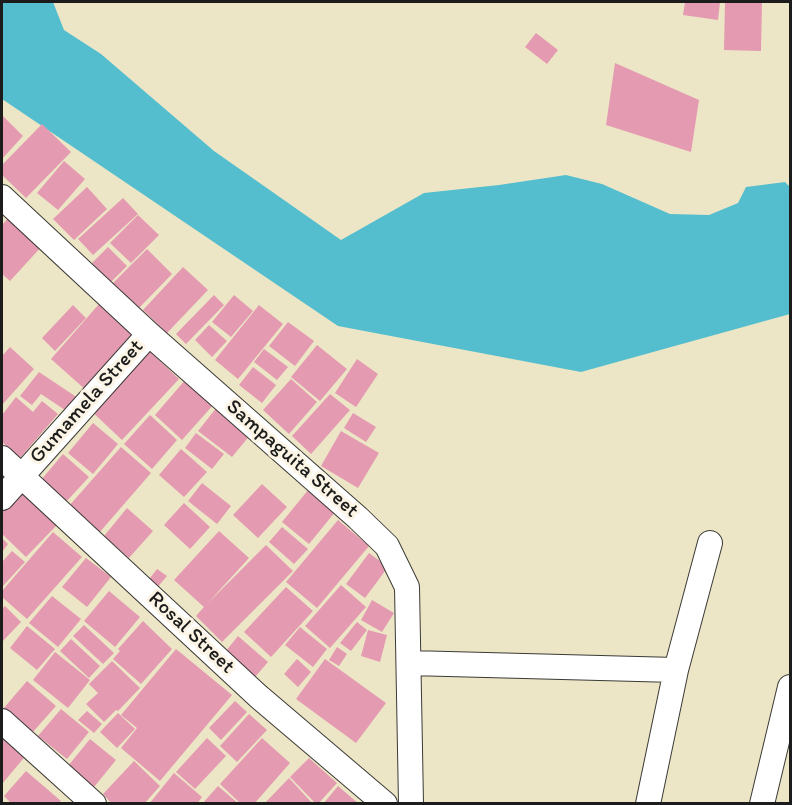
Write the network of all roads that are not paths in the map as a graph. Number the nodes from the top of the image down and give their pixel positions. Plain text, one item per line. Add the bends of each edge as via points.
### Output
1 (2, 197) edge
2 (149, 334) junction
3 (2, 458) edge
4 (20, 475) junction
5 (2, 498) edge
6 (710, 543) dead end
7 (410, 663) junction
8 (676, 670) junction
9 (790, 687) edge
10 (2, 721) edge
11 (94, 804) edge
12 (385, 804) edge
13 (411, 804) edge
14 (648, 804) edge
15 (762, 804) edge

1 - 2 street, Sampaguita Street
2 - 4 street, Gumamela Street
2 - 7 street, Sampaguita Street via 387,546 407,587
3 - 4 street, Rosal Street
4 - 5 street, Gumamela Street
4 - 12 street, Rosal Street via 258,696
6 - 8 street
7 - 8 street
7 - 13 street, Sampaguita Street
8 - 14 street
9 - 15 street
10 - 11 street

